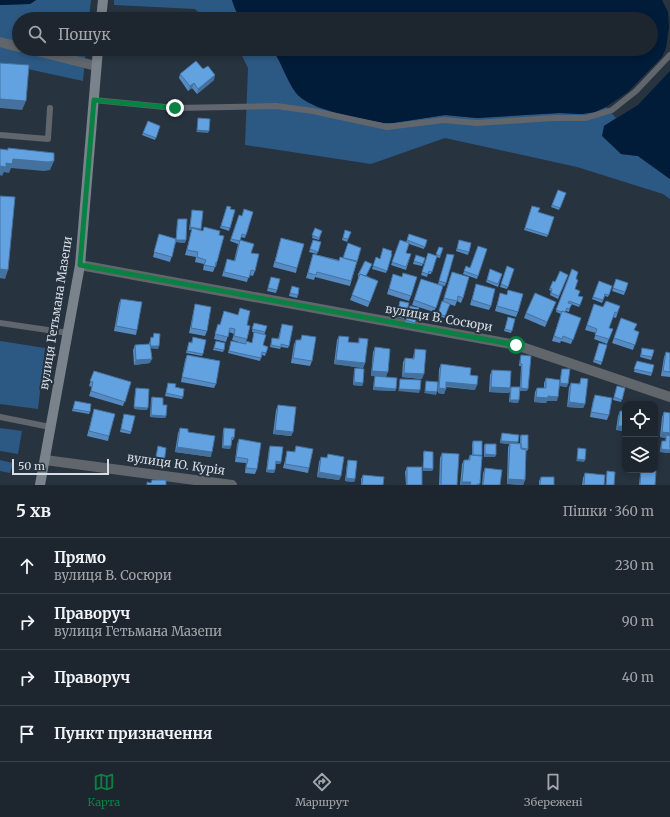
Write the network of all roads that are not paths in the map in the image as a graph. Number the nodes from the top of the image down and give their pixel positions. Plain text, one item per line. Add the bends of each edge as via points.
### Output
1 (103, 0) edge
2 (102, 12) edge
3 (0, 42) edge
4 (12, 45) edge
5 (670, 55) edge
6 (57, 56) edge
7 (97, 56) edge
8 (96, 66) junction
9 (94, 100) junction
10 (50, 108) dead end
11 (0, 135) edge
12 (80, 265) junction
13 (0, 323) edge
14 (68, 333) junction
15 (670, 397) edge
16 (0, 417) edge
17 (50, 427) junction
18 (45, 460) junction
19 (40, 485) edge
20 (232, 485) edge

1 - 2 street
3 - 4 street
5 - 9 lane via 636,91 612,110 586,118 477,123 444,120 387,127 314,111 276,106 175,108
6 - 8 street
7 - 8 street, вулиця Гетьмана Мазепи
8 - 9 street, вулиця Гетьмана Мазепи
9 - 12 street, вулиця Гетьмана Мазепи
10 - 11 lane via 48,139
12 - 14 street, вулиця Гетьмана Мазепи
12 - 15 street, вулиця В. Сосюри via 516,345
13 - 14 lane
14 - 17 street, вулиця Гетьмана Мазепи
16 - 17 lane
17 - 18 street, вулиця Гетьмана Мазепи
18 - 19 street, вулиця Гетьмана Мазепи
18 - 20 street, вулиця Ю. Курія

